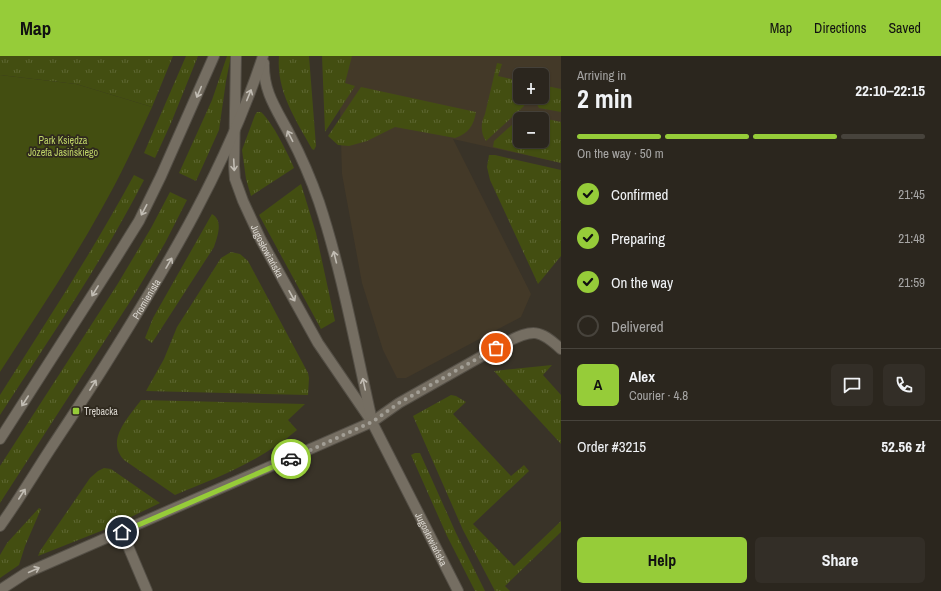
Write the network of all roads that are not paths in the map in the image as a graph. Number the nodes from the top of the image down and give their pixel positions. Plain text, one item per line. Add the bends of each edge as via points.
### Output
1 (214, 56) edge
2 (236, 56) edge
3 (264, 56) edge
4 (234, 132) junction
5 (561, 349) edge
6 (372, 422) junction
7 (0, 439) edge
8 (0, 526) edge
9 (122, 532) junction
10 (0, 590) edge
11 (147, 591) edge
12 (458, 591) edge

1 -> 7 street via 162,176 138,221
2 - 4 street, Jugosłowiańska
4 -> 3 street, Promienista
6 -> 3 street, Jugosłowiańska via 331,241 306,169 268,92 264,78
4 -> 6 street, Jugosłowiańska via 235,179 247,211 318,343
8 -> 4 street, Promienista via 164,270 198,208
5 - 6 street via 538,332 524,334 399,403
6 - 9 street
6 - 12 street, Jugosłowiańska
10 -> 9 street via 26,573
9 - 11 street

